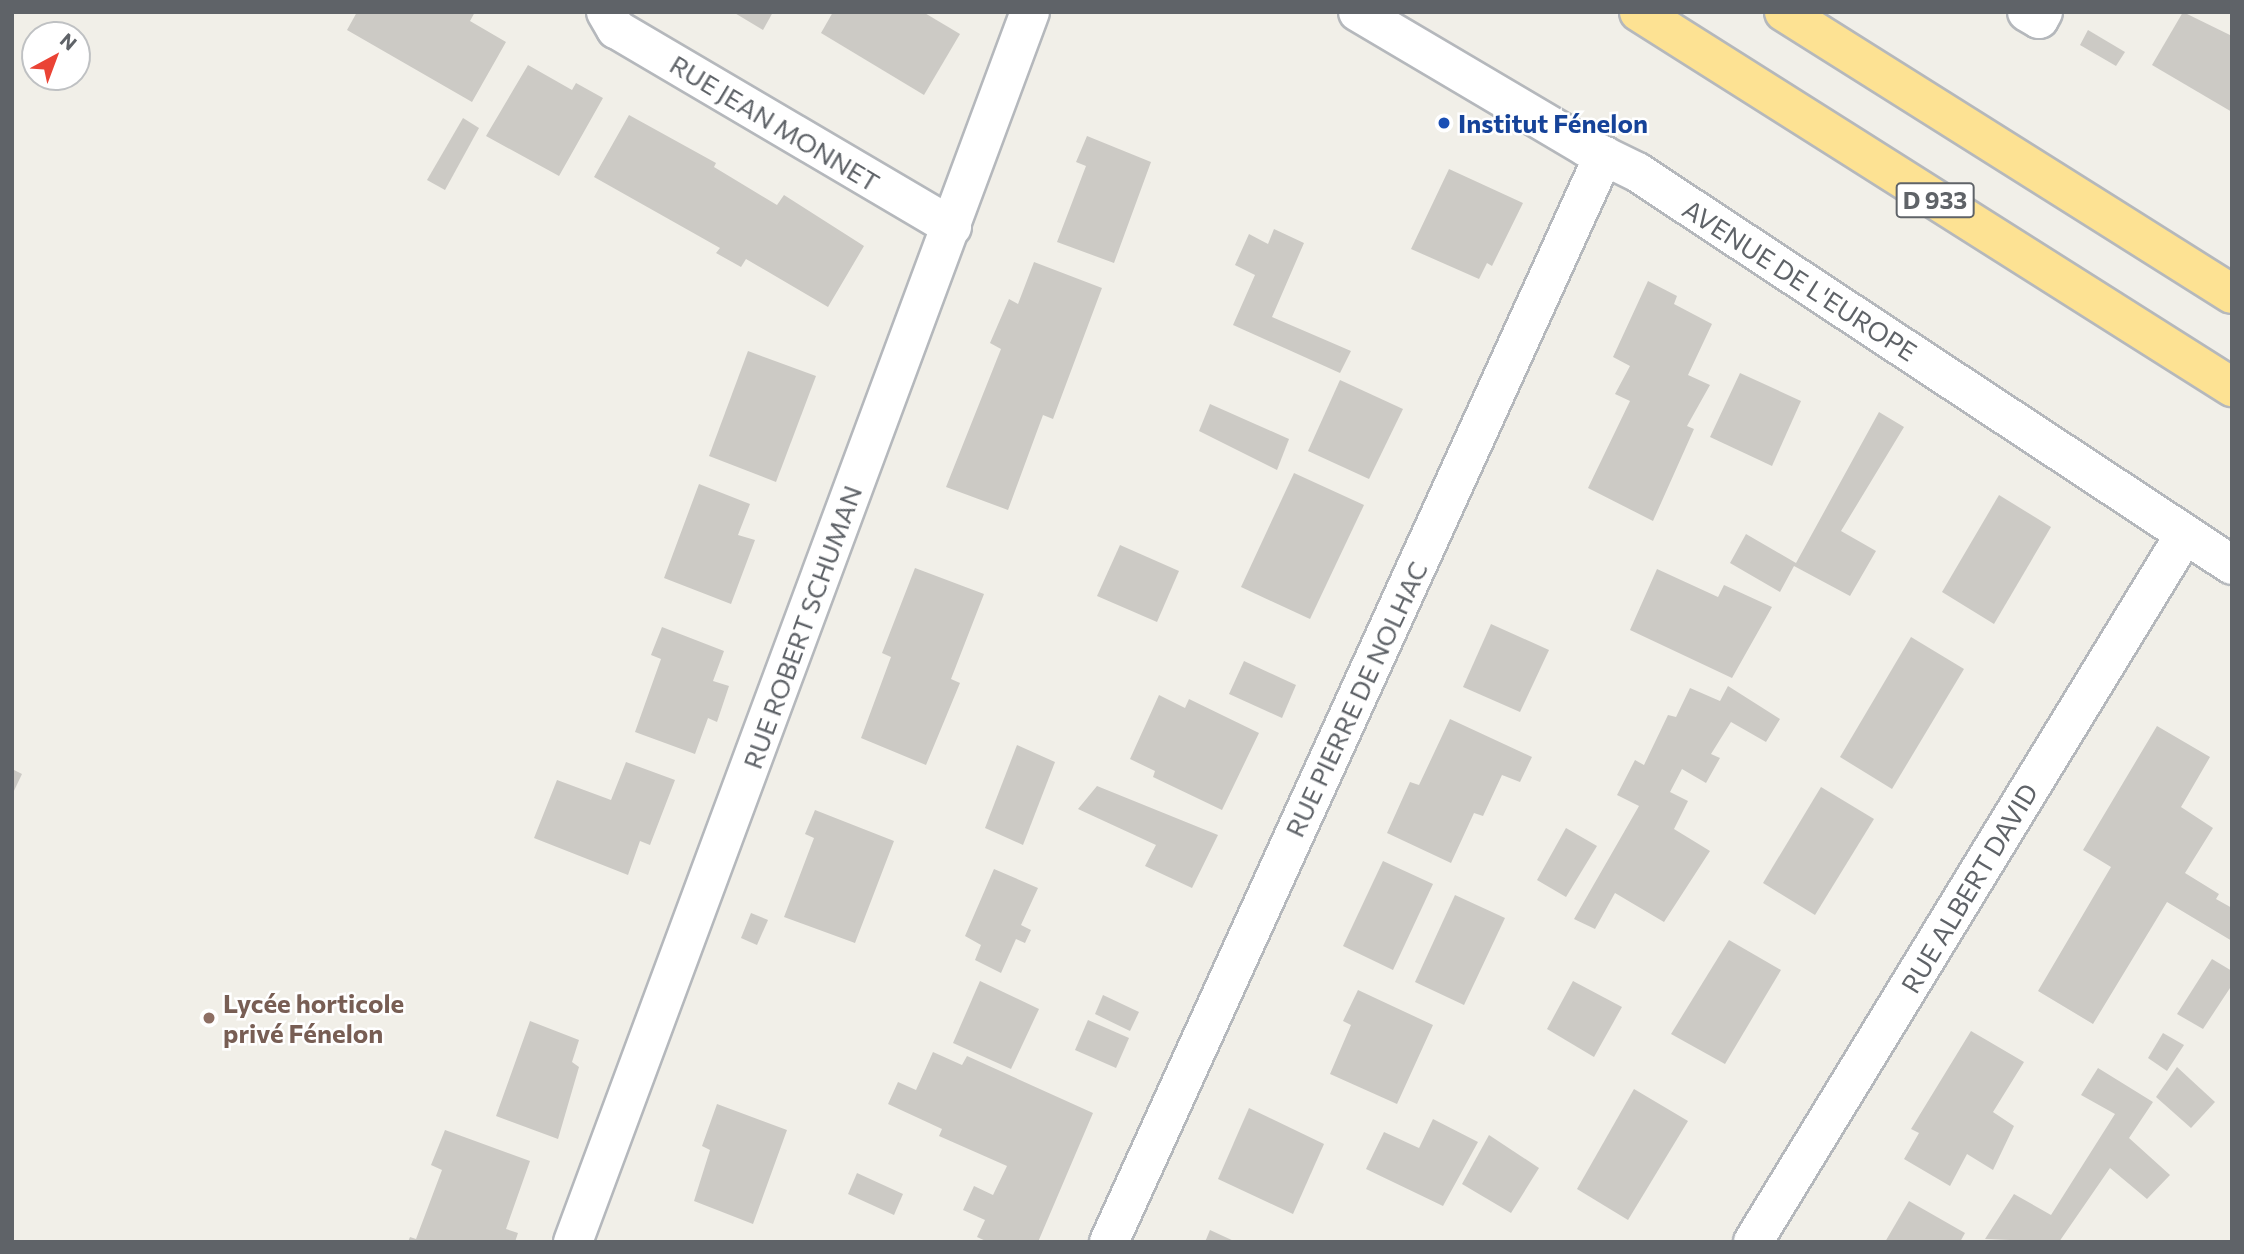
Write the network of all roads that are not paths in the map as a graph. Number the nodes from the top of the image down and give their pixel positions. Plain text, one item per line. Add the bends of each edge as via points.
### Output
1 (606, 12) edge
2 (1030, 12) edge
3 (1358, 12) edge
4 (1639, 12) edge
5 (1784, 12) edge
6 (1604, 155) junction
7 (952, 227) junction
8 (2232, 294) edge
9 (2232, 387) edge
10 (2185, 534) junction
11 (2232, 565) edge
12 (573, 1242) edge
13 (1109, 1242) edge
14 (1753, 1242) edge

1 - 7 street, RUE JEAN MONNET via 616,29
2 - 7 street, RUE ROBERT SCHUMAN
3 - 6 street, AVENUE DE L'EUROPE
4 - 9 highway, D 933
5 - 8 highway
6 - 10 street, AVENUE DE L'EUROPE via 1637,172
6 - 13 street, RUE PIERRE DE NOLHAC
7 - 12 street, RUE ROBERT SCHUMAN
10 - 11 street, AVENUE DE L'EUROPE
10 - 14 street, RUE ALBERT DAVID

